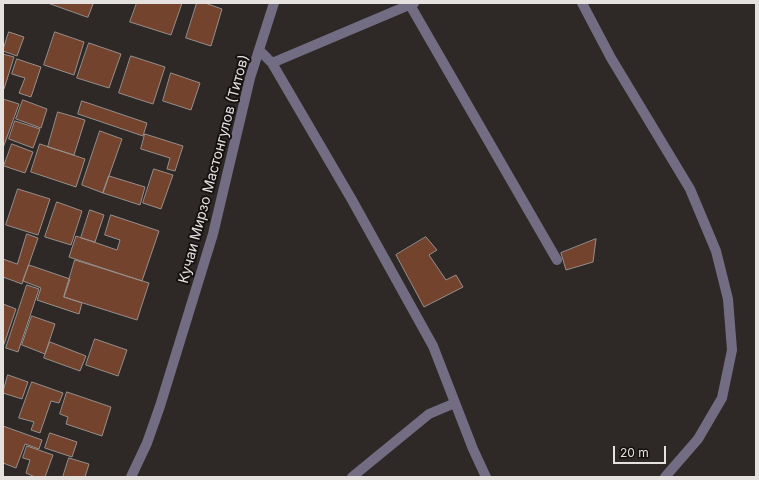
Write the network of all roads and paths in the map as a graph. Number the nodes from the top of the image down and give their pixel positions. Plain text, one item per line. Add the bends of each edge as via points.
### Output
1 (274, 3) edge
2 (582, 3) edge
3 (412, 4) edge
4 (260, 51) junction
5 (272, 63) junction
6 (557, 260) dead end
7 (455, 403) junction
8 (131, 477) edge
9 (352, 477) edge
10 (486, 477) edge
11 (665, 477) edge

1 - 4 street, Кучаи Мирзо Мастонгулов (Титов)
2 - 11 street via 611,58 690,189 716,252 728,299 732,350 722,398 698,438
3 - 5 street
3 - 6 street
4 - 5 street
4 - 8 street, Кучаи Мирзо Мастонгулов (Титов) via 250,78 213,234 148,443
5 - 7 street via 433,346
7 - 9 street via 429,414
7 - 10 street

